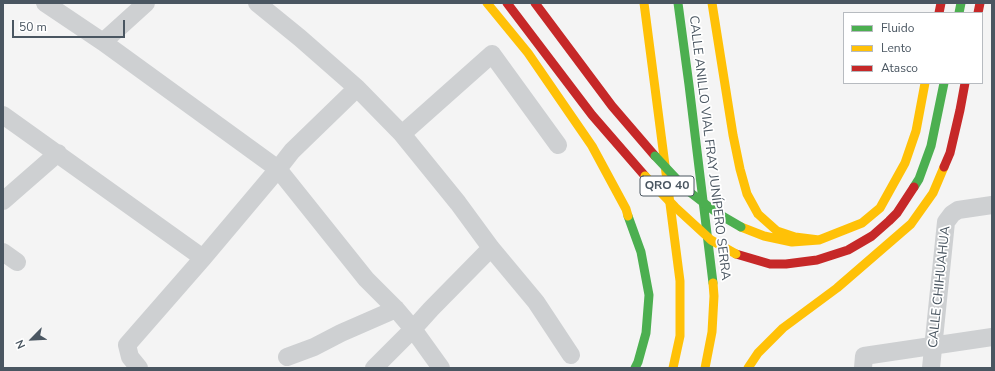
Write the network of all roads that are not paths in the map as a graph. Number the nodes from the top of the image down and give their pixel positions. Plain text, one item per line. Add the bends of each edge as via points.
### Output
1 (45, 3) edge
2 (146, 3) edge
3 (257, 3) edge
4 (487, 3) edge
5 (507, 3) edge
6 (535, 3) edge
7 (644, 3) edge
8 (678, 3) edge
9 (712, 3) edge
10 (103, 42) junction
11 (925, 84) edge
12 (944, 84) edge
13 (965, 84) edge
14 (357, 88) junction
15 (3, 115) edge
16 (402, 134) junction
17 (558, 145) dead end
18 (58, 153) junction
19 (278, 169) junction
20 (3, 201) edge
21 (992, 205) edge
22 (819, 240) junction
23 (491, 248) junction
24 (203, 258) junction
25 (396, 309) junction
26 (414, 329) junction
27 (992, 337) edge
28 (934, 346) junction
29 (571, 355) dead end
30 (287, 357) dead end
31 (864, 362) edge
32 (139, 368) edge
33 (374, 368) edge
34 (442, 368) edge
35 (635, 368) edge
36 (673, 368) edge
37 (705, 368) edge
38 (748, 368) edge
39 (932, 368) edge

1 - 10 street
2 - 10 street
3 - 14 street
4 - 35 main road via 528,53 592,146 626,209 641,252 649,296 646,333
5 - 12 main road, bridge via 592,114 675,207 711,240 736,254 770,264 817,260 848,250 872,236 889,221 919,178 931,146
6 - 22 main road, bridge via 612,106 687,190 717,213 741,227 764,236 792,242
7 - 36 main road, QRO 40 via 680,281 680,336
8 - 37 main road, CALLE ANILLO VIAL FRAY JUNÍPERO SERRA / QRO 40 via 714,296 712,332
9 - 22 main road via 733,135 747,194 758,214 777,231 795,237
10 - 19 street
11 - 22 main road via 916,131 905,163 880,208 862,223
13 - 38 main road via 950,153 933,193 911,224 837,288 783,328 758,353
14 - 16 street
14 - 19 street via 292,151
15 - 18 street
16 - 17 street via 492,54
16 - 23 street
18 - 20 street
18 - 24 street
19 - 24 street
19 - 25 street via 366,279
21 - 28 street, CALLE CHIHUAHUA via 958,210 946,222
23 - 26 street
23 - 29 street via 536,302
24 - 32 street via 127,345 130,357
25 - 26 street
25 - 30 street
26 - 33 street
26 - 34 street
27 - 28 street
28 - 31 street
28 - 39 street, CALLE CHIHUAHUA

